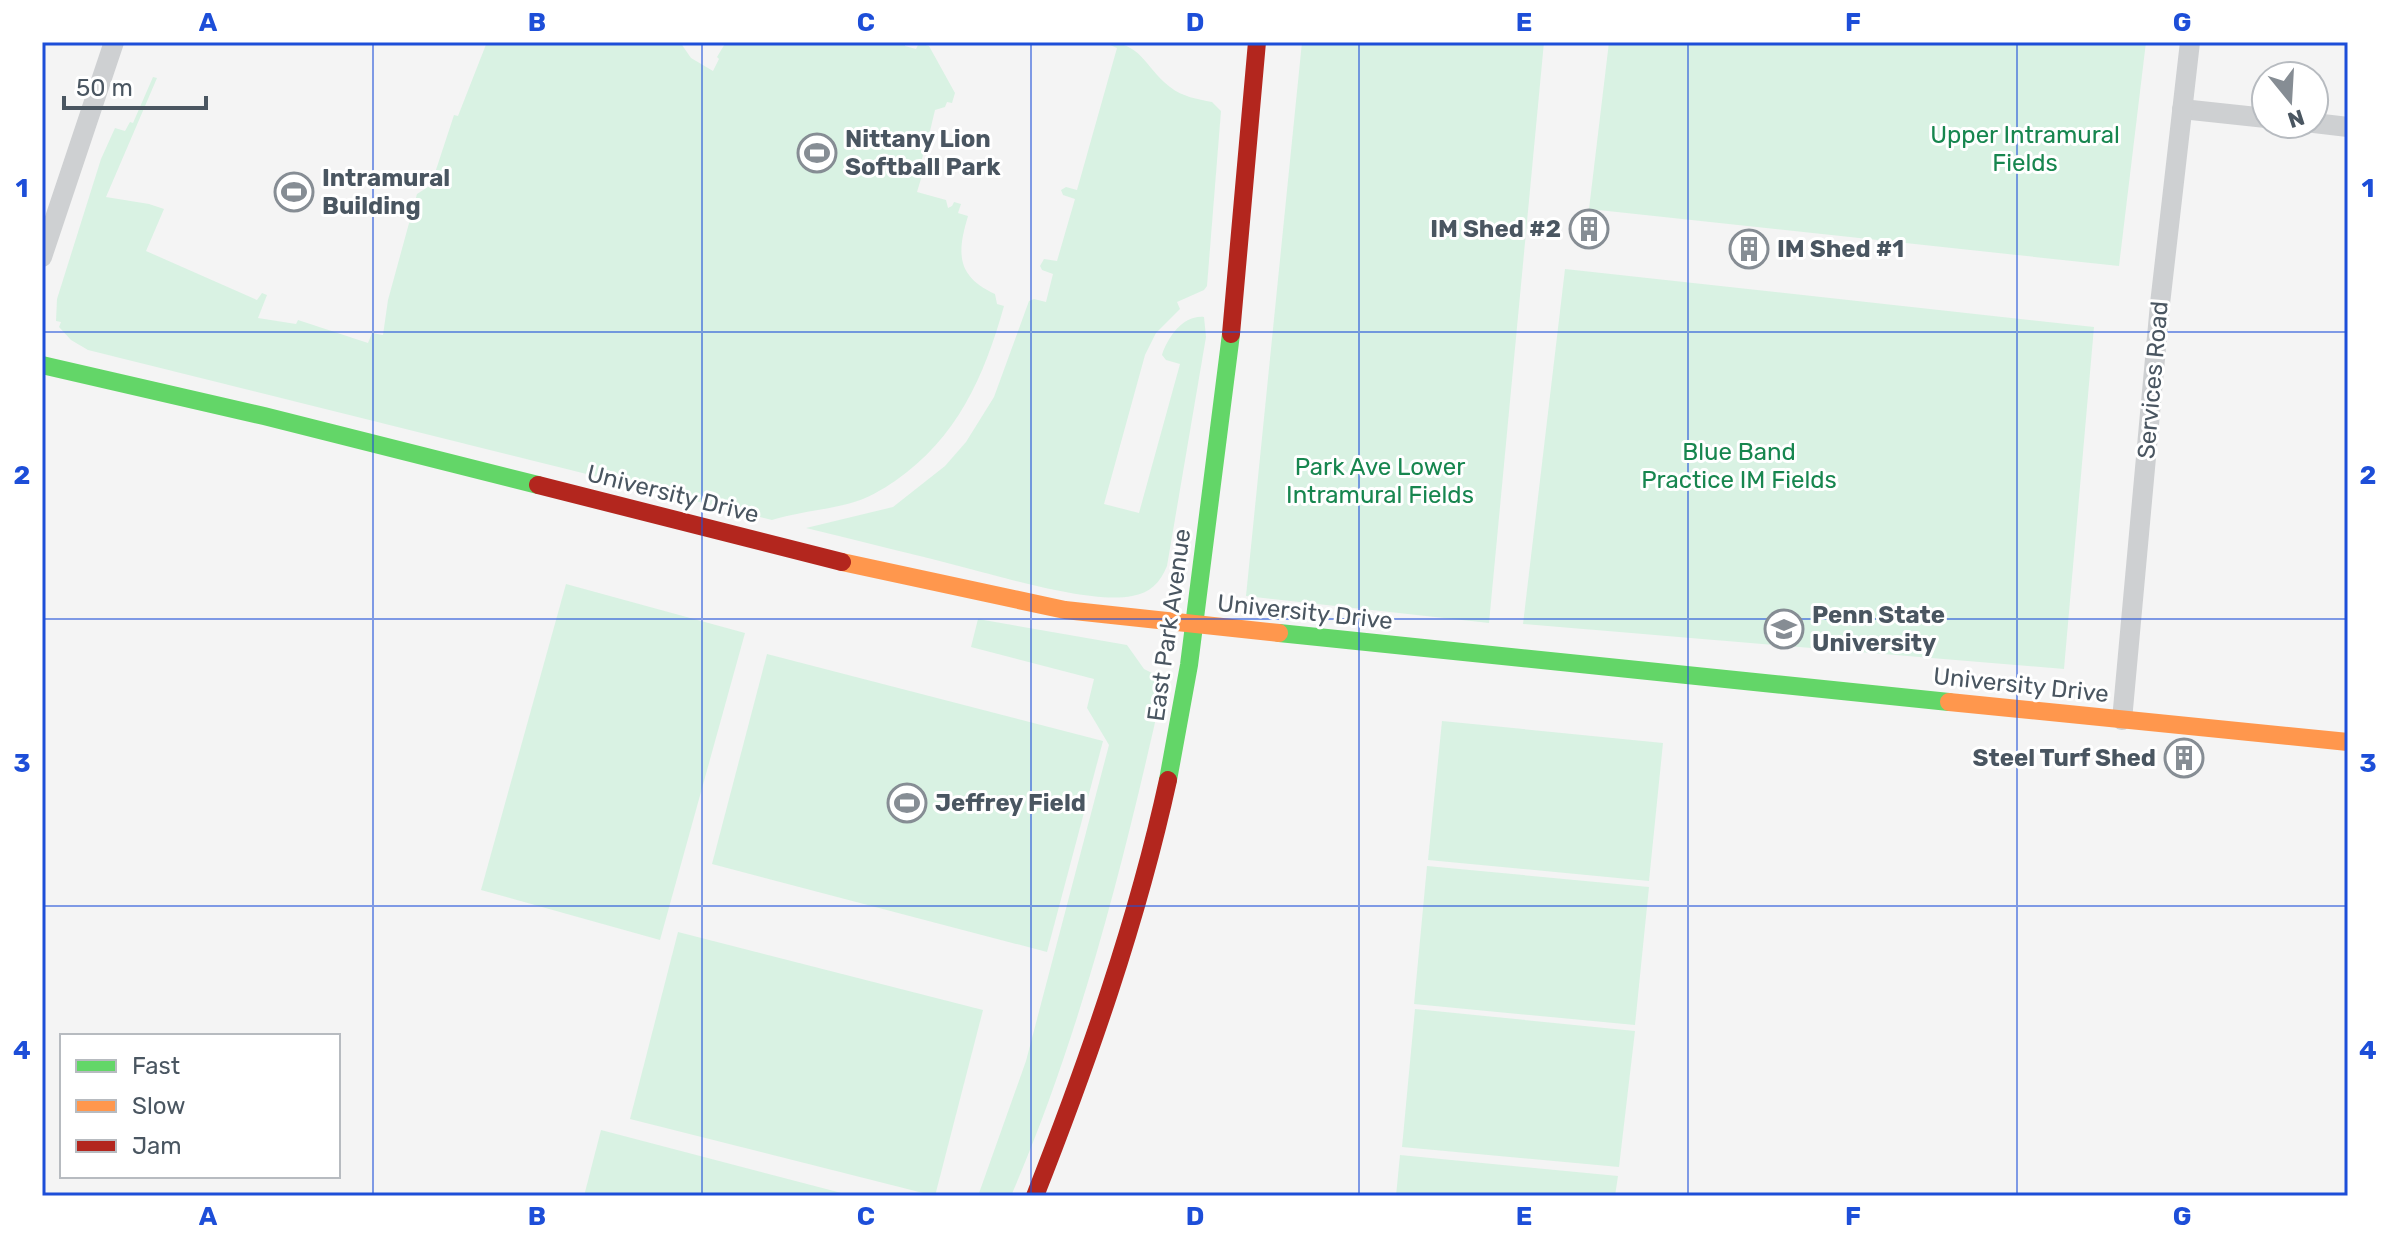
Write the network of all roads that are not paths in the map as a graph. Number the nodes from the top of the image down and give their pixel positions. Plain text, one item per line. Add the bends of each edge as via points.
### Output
1 (114, 42) edge
2 (1257, 42) edge
3 (2190, 42) edge
4 (2182, 109) junction
5 (2250, 116) edge
6 (42, 257) edge
7 (42, 365) edge
8 (1194, 624) junction
9 (2122, 720) junction
10 (2348, 742) edge
11 (1035, 1196) edge

1 - 6 street
2 - 8 main road, East Park Avenue via 1234,316
3 - 4 street, Services Road
4 - 5 street
4 - 9 street, Services Road
7 - 8 main road, University Drive via 894,575 1065,610
8 - 9 main road, University Drive
8 - 11 main road, East Park Avenue via 1173,757 1140,889
9 - 10 main road, University Drive

